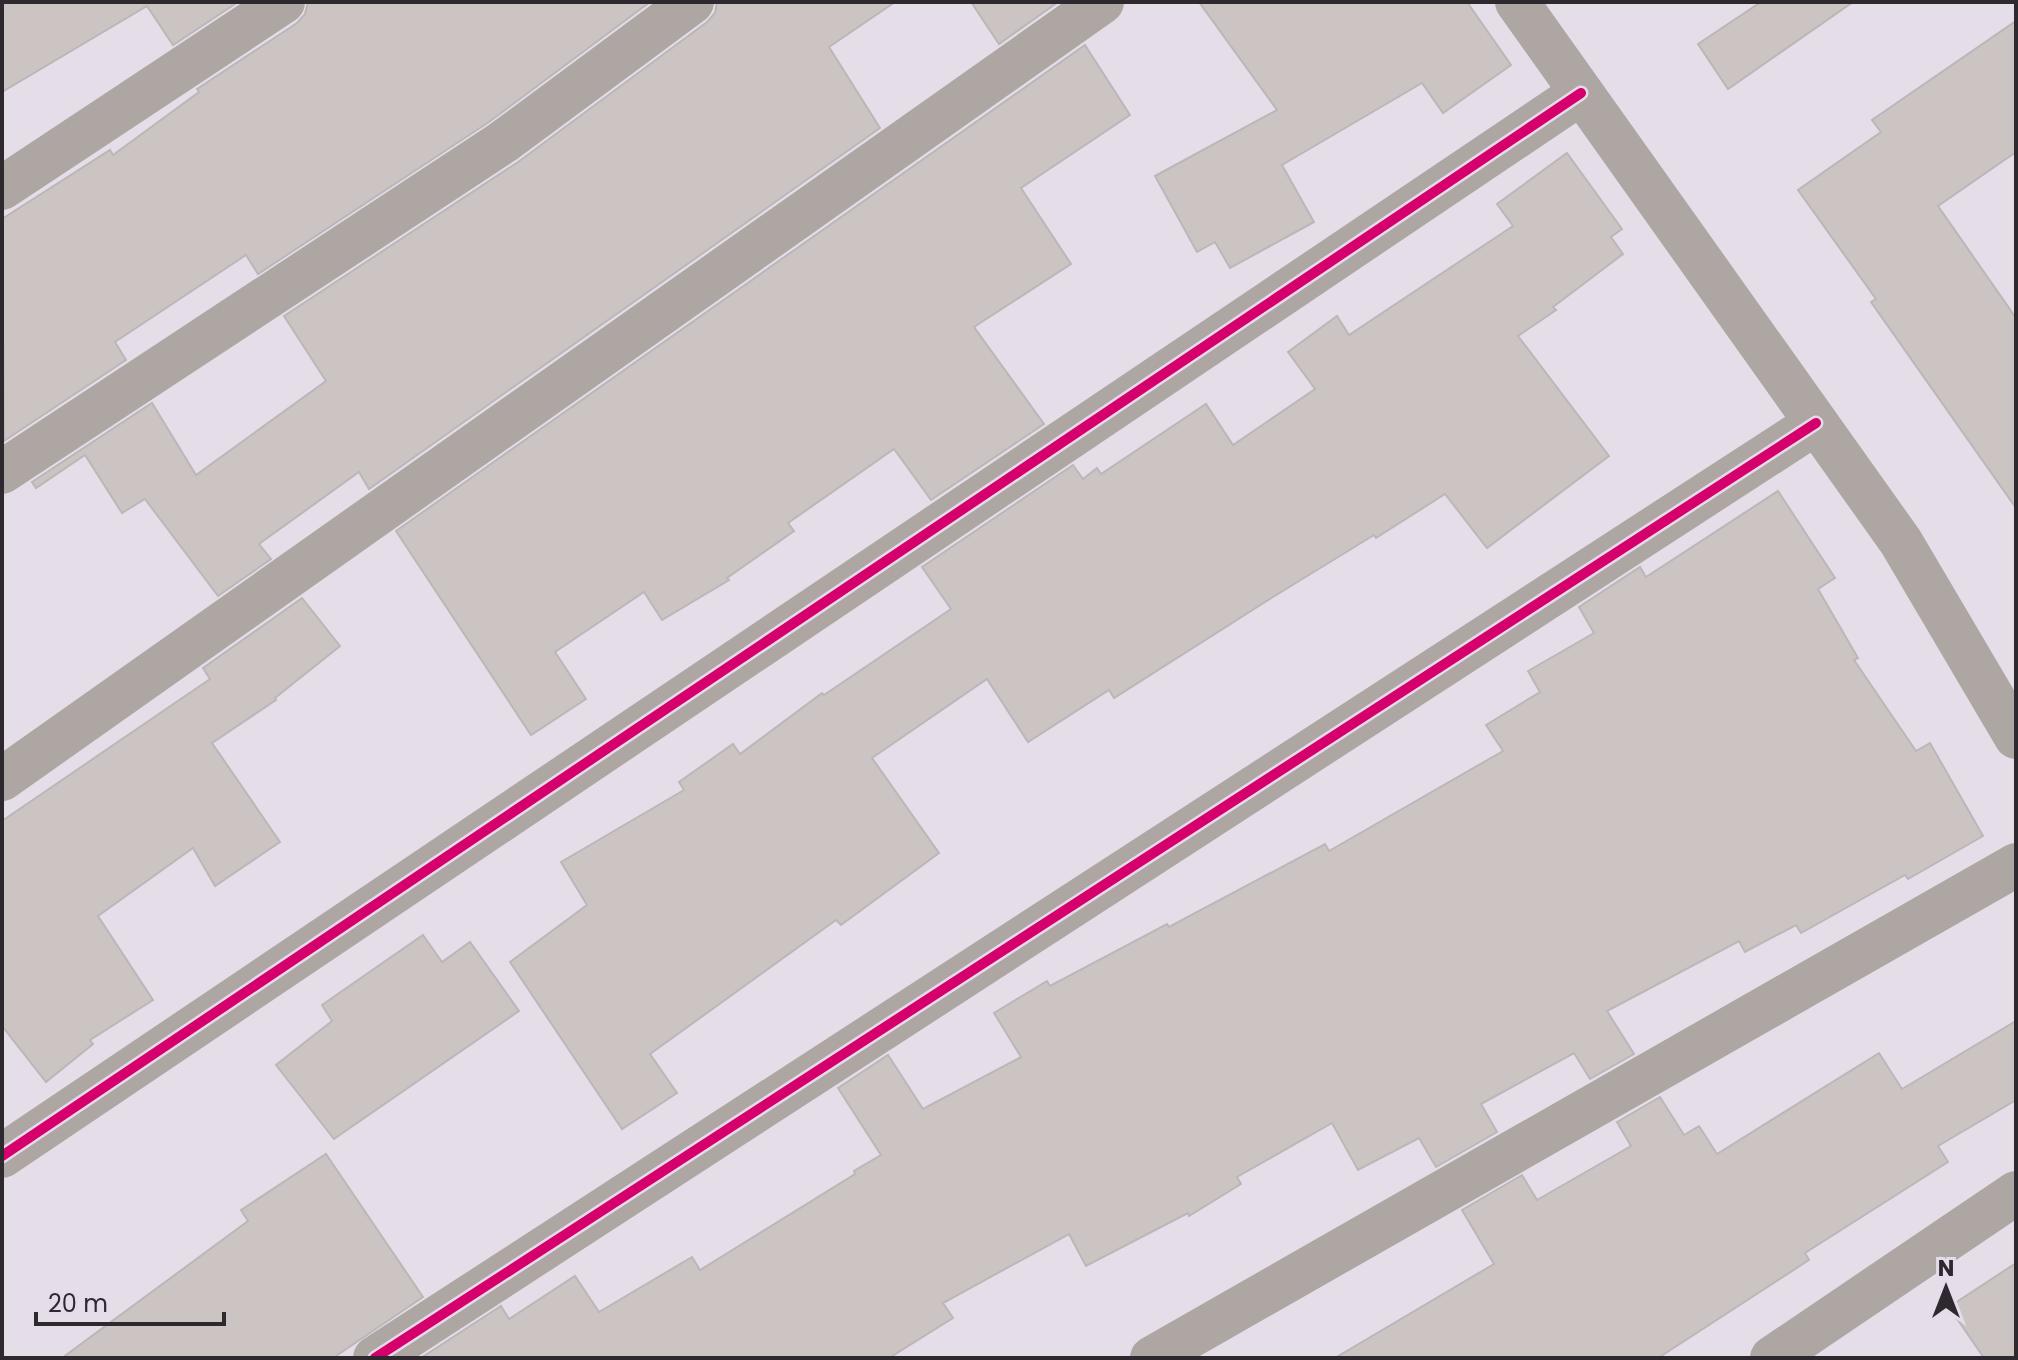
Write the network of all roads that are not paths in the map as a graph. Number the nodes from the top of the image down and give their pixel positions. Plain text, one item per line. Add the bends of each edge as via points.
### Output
1 (283, 2) edge
2 (692, 2) edge
3 (1102, 2) edge
4 (1517, 2) edge
5 (1581, 93) junction
6 (2, 188) edge
7 (1816, 423) junction
8 (2, 472) edge
9 (2016, 737) edge
10 (2, 779) edge
11 (2016, 865) edge
12 (2, 1156) edge
13 (2016, 1193) edge
14 (375, 1358) edge
15 (1152, 1358) edge
16 (1772, 1358) edge

1 - 6 street
2 - 8 street via 503,142
3 - 10 street
4 - 5 street
5 - 7 street
5 - 12 street
7 - 9 street via 1901,542
7 - 14 street
11 - 15 street
13 - 16 street

